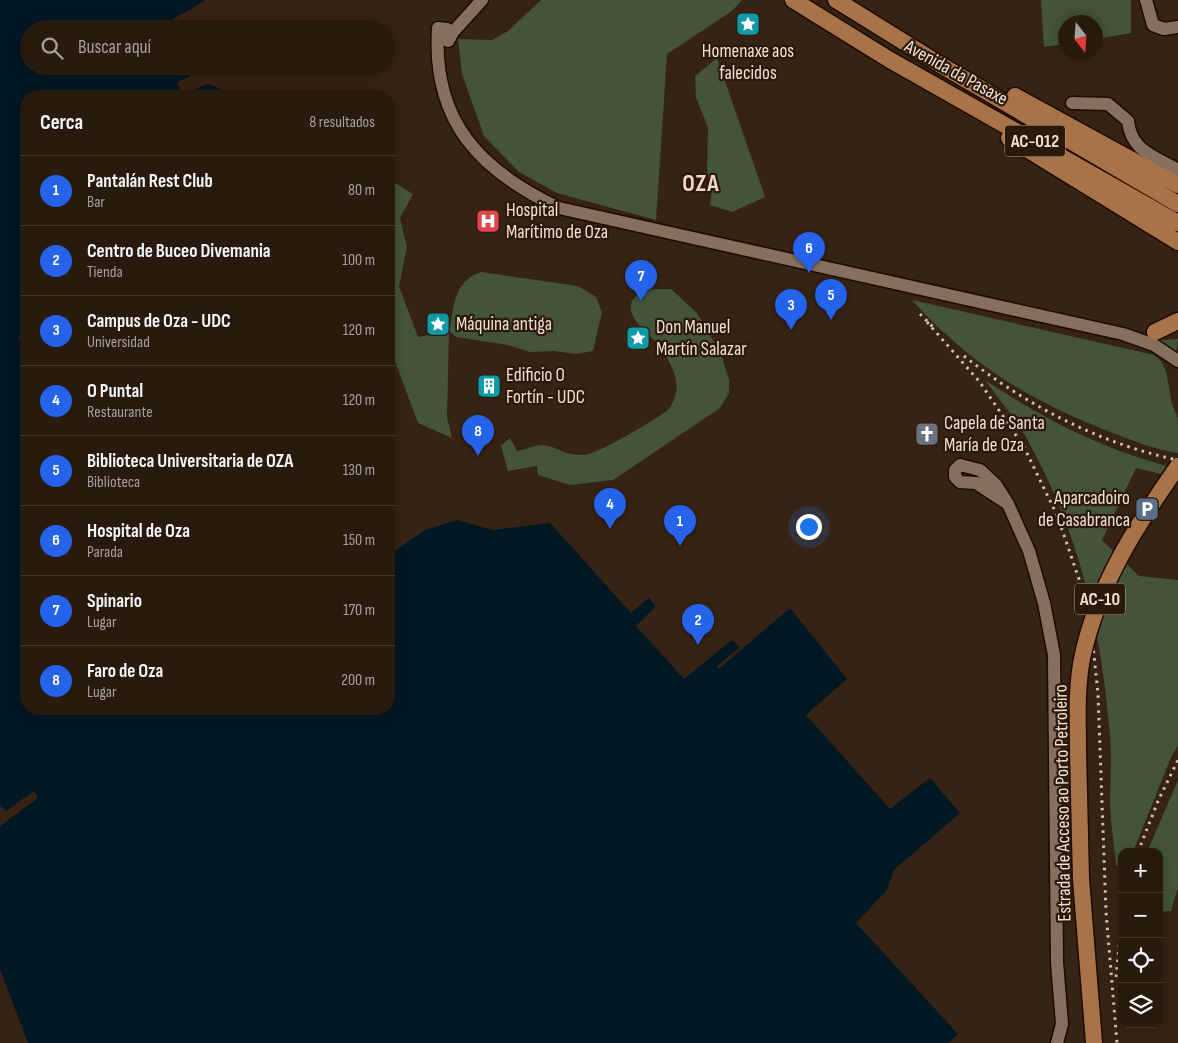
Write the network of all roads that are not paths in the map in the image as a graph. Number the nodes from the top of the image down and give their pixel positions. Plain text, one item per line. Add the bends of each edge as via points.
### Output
1 (482, 0) edge
2 (794, 0) edge
3 (836, 0) edge
4 (1146, 0) edge
5 (1178, 27) edge
6 (450, 38) junction
7 (890, 60) junction
8 (944, 67) junction
9 (439, 75) junction
10 (1072, 103) dead end
11 (1178, 170) edge
12 (1178, 185) edge
13 (1178, 204) edge
14 (1178, 223) edge
15 (1178, 242) edge
16 (1178, 320) edge
17 (1178, 328) edge
18 (1155, 332) junction
19 (1124, 334) junction
20 (1178, 361) edge
21 (1178, 466) edge
22 (1008, 504) dead end
23 (1057, 1043) edge
24 (1094, 1043) edge

1 - 6 street
2 - 7 main road, Avenida da Pasaxe / AC-012
3 - 8 main road, Avenida da Pasaxe / AC-012
4 - 5 street via 1153,24 1164,29
6 - 9 street
6 - 9 street via 448,29 438,28
7 - 14 main road, Avenida da Pasaxe / AC-012
7 - 15 main road via 1024,148
8 - 12 main road via 977,75
8 - 13 main road, Avenida da Pasaxe / AC-012
9 - 19 street via 449,111 468,141 495,170 559,208
10 - 11 street via 1108,104 1128,121 1130,135 1137,146
16 - 18 main road
17 - 18 street
18 - 19 street
19 - 20 street via 1154,344
21 - 24 main road, Estrada de Acceso ao Porto Petroleiro / AC-10, bridge via 1130,537 1109,576 1093,617 1082,661 1078,751 1081,879
22 - 23 street via 1029,551 1044,602 1054,655 1057,962 1062,1024

